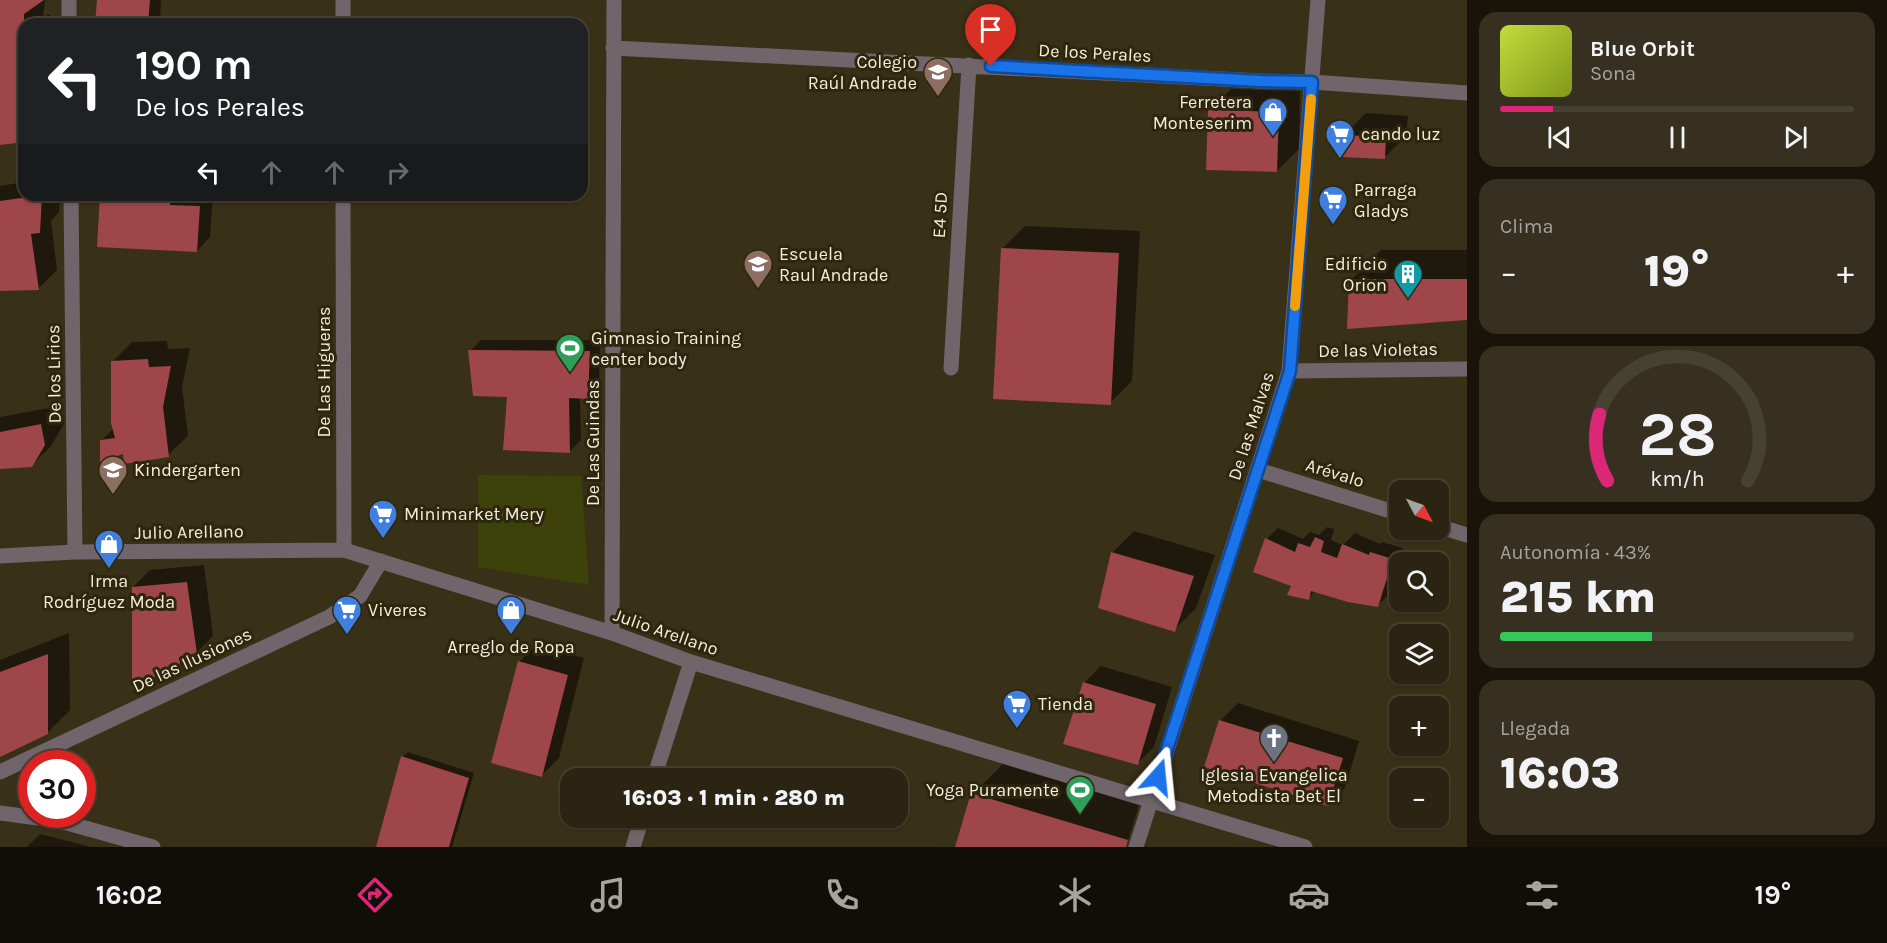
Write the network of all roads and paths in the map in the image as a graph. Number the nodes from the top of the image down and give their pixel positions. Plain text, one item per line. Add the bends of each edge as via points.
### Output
1 (69, 0) edge
2 (343, 0) edge
3 (614, 0) edge
4 (1318, 0) edge
5 (69, 18) edge
6 (343, 18) edge
7 (613, 48) junction
8 (969, 65) junction
9 (1312, 82) junction
10 (1467, 93) edge
11 (71, 201) edge
12 (343, 201) edge
13 (951, 368) dead end
14 (1467, 369) edge
15 (1290, 371) junction
16 (1258, 470) junction
17 (1389, 511) edge
18 (1449, 529) edge
19 (1467, 535) edge
20 (344, 550) junction
21 (75, 552) junction
22 (0, 556) edge
23 (381, 561) junction
24 (612, 633) junction
25 (691, 662) junction
26 (657, 768) edge
27 (0, 772) edge
28 (1150, 799) junction
29 (0, 813) edge
30 (639, 828) edge
31 (153, 847) edge
32 (633, 847) edge
33 (1136, 847) edge
34 (1305, 847) edge

1 - 5 street
2 - 6 street
3 - 7 street, De Las Guindas
4 - 9 street, De las Malvas
7 - 8 street, De los Perales
7 - 24 street, De Las Guindas
8 - 9 street, De los Perales
8 - 13 street, E4 5D
9 - 10 street, De los Perales
9 - 15 street, De las Malvas
11 - 21 street, De los Lirios
12 - 20 street, De Las Higueras
14 - 15 street, De las Violetas
15 - 16 street, De las Malvas
16 - 17 street, Arévalo
16 - 28 street, De las Malvas
18 - 19 street
20 - 21 street, Julio Arellano
20 - 23 street, Julio Arellano
21 - 22 street, Julio Arellano
23 - 24 street, Julio Arellano
23 - 27 street, De las Ilusiones via 360,596 329,617
24 - 25 street, Julio Arellano
25 - 26 street
25 - 28 street, Julio Arellano
28 - 33 street, De las Malvas
28 - 34 street, Julio Arellano
29 - 31 street via 60,821
30 - 32 street

